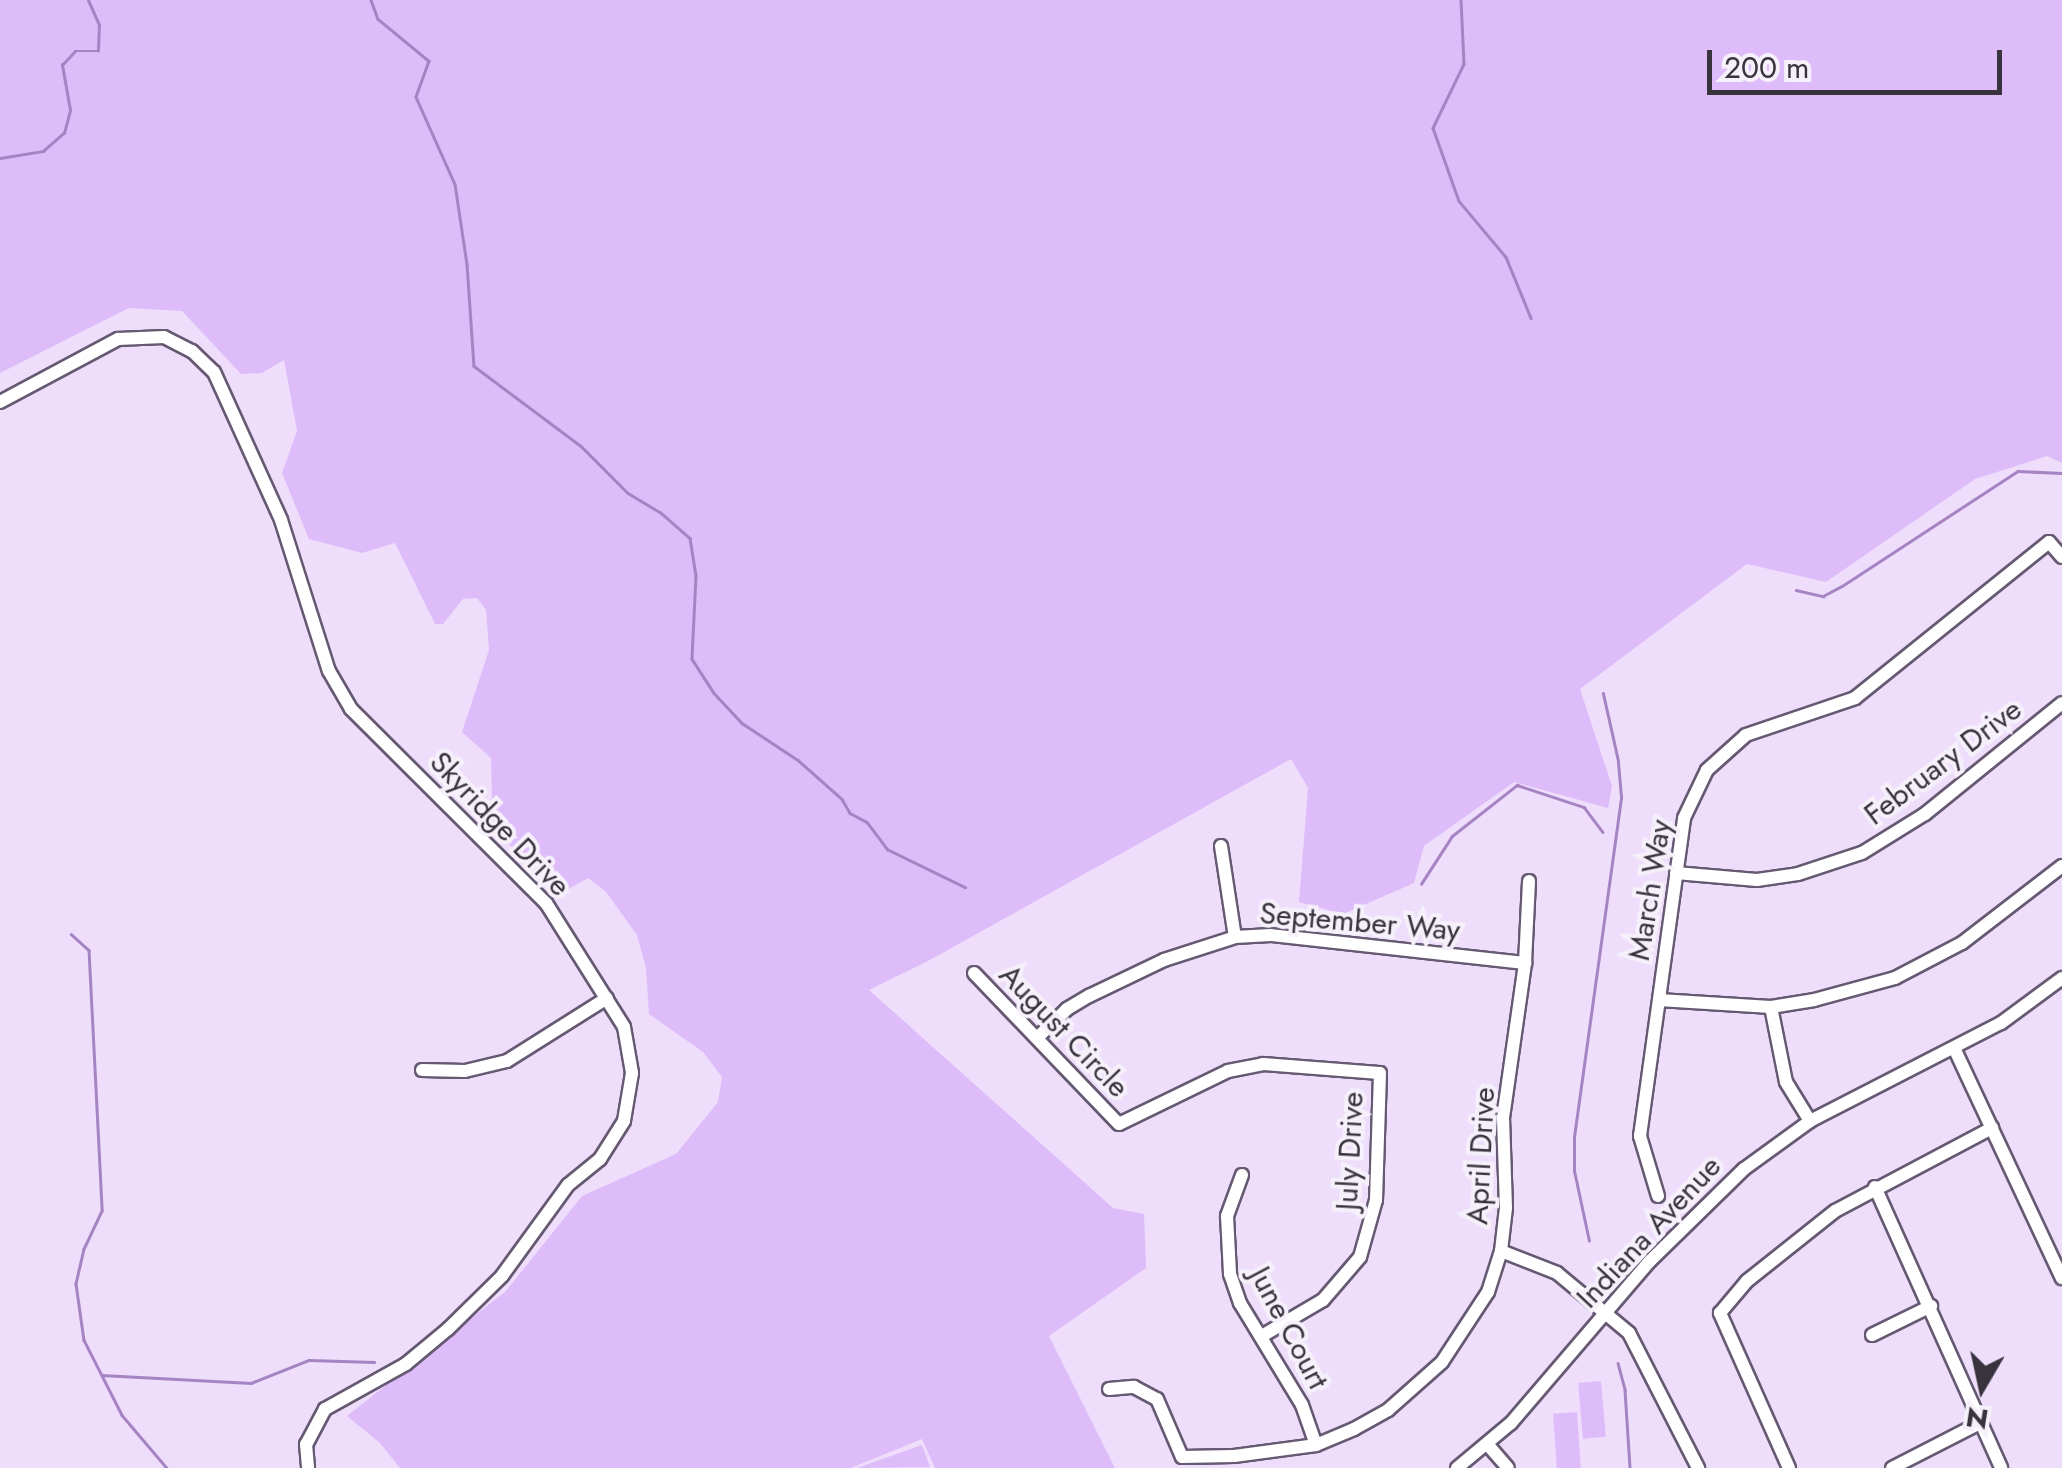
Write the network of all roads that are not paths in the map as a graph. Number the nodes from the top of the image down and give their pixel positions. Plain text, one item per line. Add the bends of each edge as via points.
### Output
1 (0, 402) edge
2 (2062, 557) edge
3 (2062, 704) edge
4 (1220, 846) dead end
5 (2062, 866) edge
6 (1676, 873) junction
7 (1529, 882) dead end
8 (1234, 937) junction
9 (1525, 963) junction
10 (974, 973) dead end
11 (2062, 978) edge
12 (607, 998) junction
13 (1659, 1000) junction
14 (1771, 1006) junction
15 (1037, 1038) junction
16 (1955, 1050) junction
17 (422, 1070) dead end
18 (1810, 1122) junction
19 (1119, 1124) joint
20 (1992, 1128) junction
21 (1242, 1175) dead end
22 (1874, 1187) junction
23 (1658, 1196) dead end
24 (1500, 1251) junction
25 (2062, 1278) edge
26 (1931, 1306) junction
27 (1606, 1312) junction
28 (1262, 1336) junction
29 (1872, 1336) dead end
30 (1109, 1390) dead end
31 (1980, 1423) junction
32 (1316, 1444) junction
33 (1488, 1445) junction
34 (1234, 1462) edge
35 (308, 1468) edge
36 (1457, 1468) edge
37 (1508, 1468) edge
38 (1698, 1468) edge
39 (1789, 1468) edge
40 (1892, 1468) edge
41 (2001, 1468) edge

1 - 12 street, Skyridge Drive via 118,340 164,336 214,372 281,520 329,671 352,709 546,902
2 - 6 street, March Way via 2049,542 1855,698 1769,724 1724,750 1692,795
3 - 6 street, February Drive via 1925,814 1862,853 1757,880
4 - 8 street
5 - 14 street via 1929,962 1855,990
6 - 13 street, March Way
7 - 9 street, April Drive
8 - 9 street, September Way via 1271,935
8 - 15 street, September Way via 1164,960 1089,996
9 - 24 street, April Drive via 1503,1118 1506,1208
10 - 15 street, August Circle
11 - 16 street, Indiana Avenue
12 - 17 street via 507,1061
12 - 35 street, Skyridge Drive via 624,1026 632,1074 624,1120 600,1159 568,1185 502,1276 448,1329 406,1364 324,1410 306,1444
13 - 14 street
13 - 23 street, March Way via 1640,1136
14 - 18 street via 1786,1082
15 - 19 street, August Circle
16 - 18 street, Indiana Avenue
16 - 20 street
18 - 27 street, Indiana Avenue via 1716,1192
19 - 28 street, July Drive via 1228,1071 1263,1064 1380,1073 1376,1200 1360,1257 1322,1300
20 - 22 street
20 - 25 street
21 - 28 street, June Court via 1225,1243 1240,1302
22 - 26 street
22 - 39 street via 1793,1240 1720,1313
24 - 27 street via 1557,1272
24 - 32 street, April Drive via 1488,1292 1442,1362 1388,1410
26 - 29 street
26 - 31 street
27 - 33 street, Indiana Avenue
27 - 38 street via 1629,1333
28 - 32 street, June Court
30 - 34 street, April Drive via 1134,1387 1157,1400 1182,1458
31 - 40 street
31 - 41 street
32 - 34 street, April Drive
33 - 36 street, Indiana Avenue
33 - 37 street

